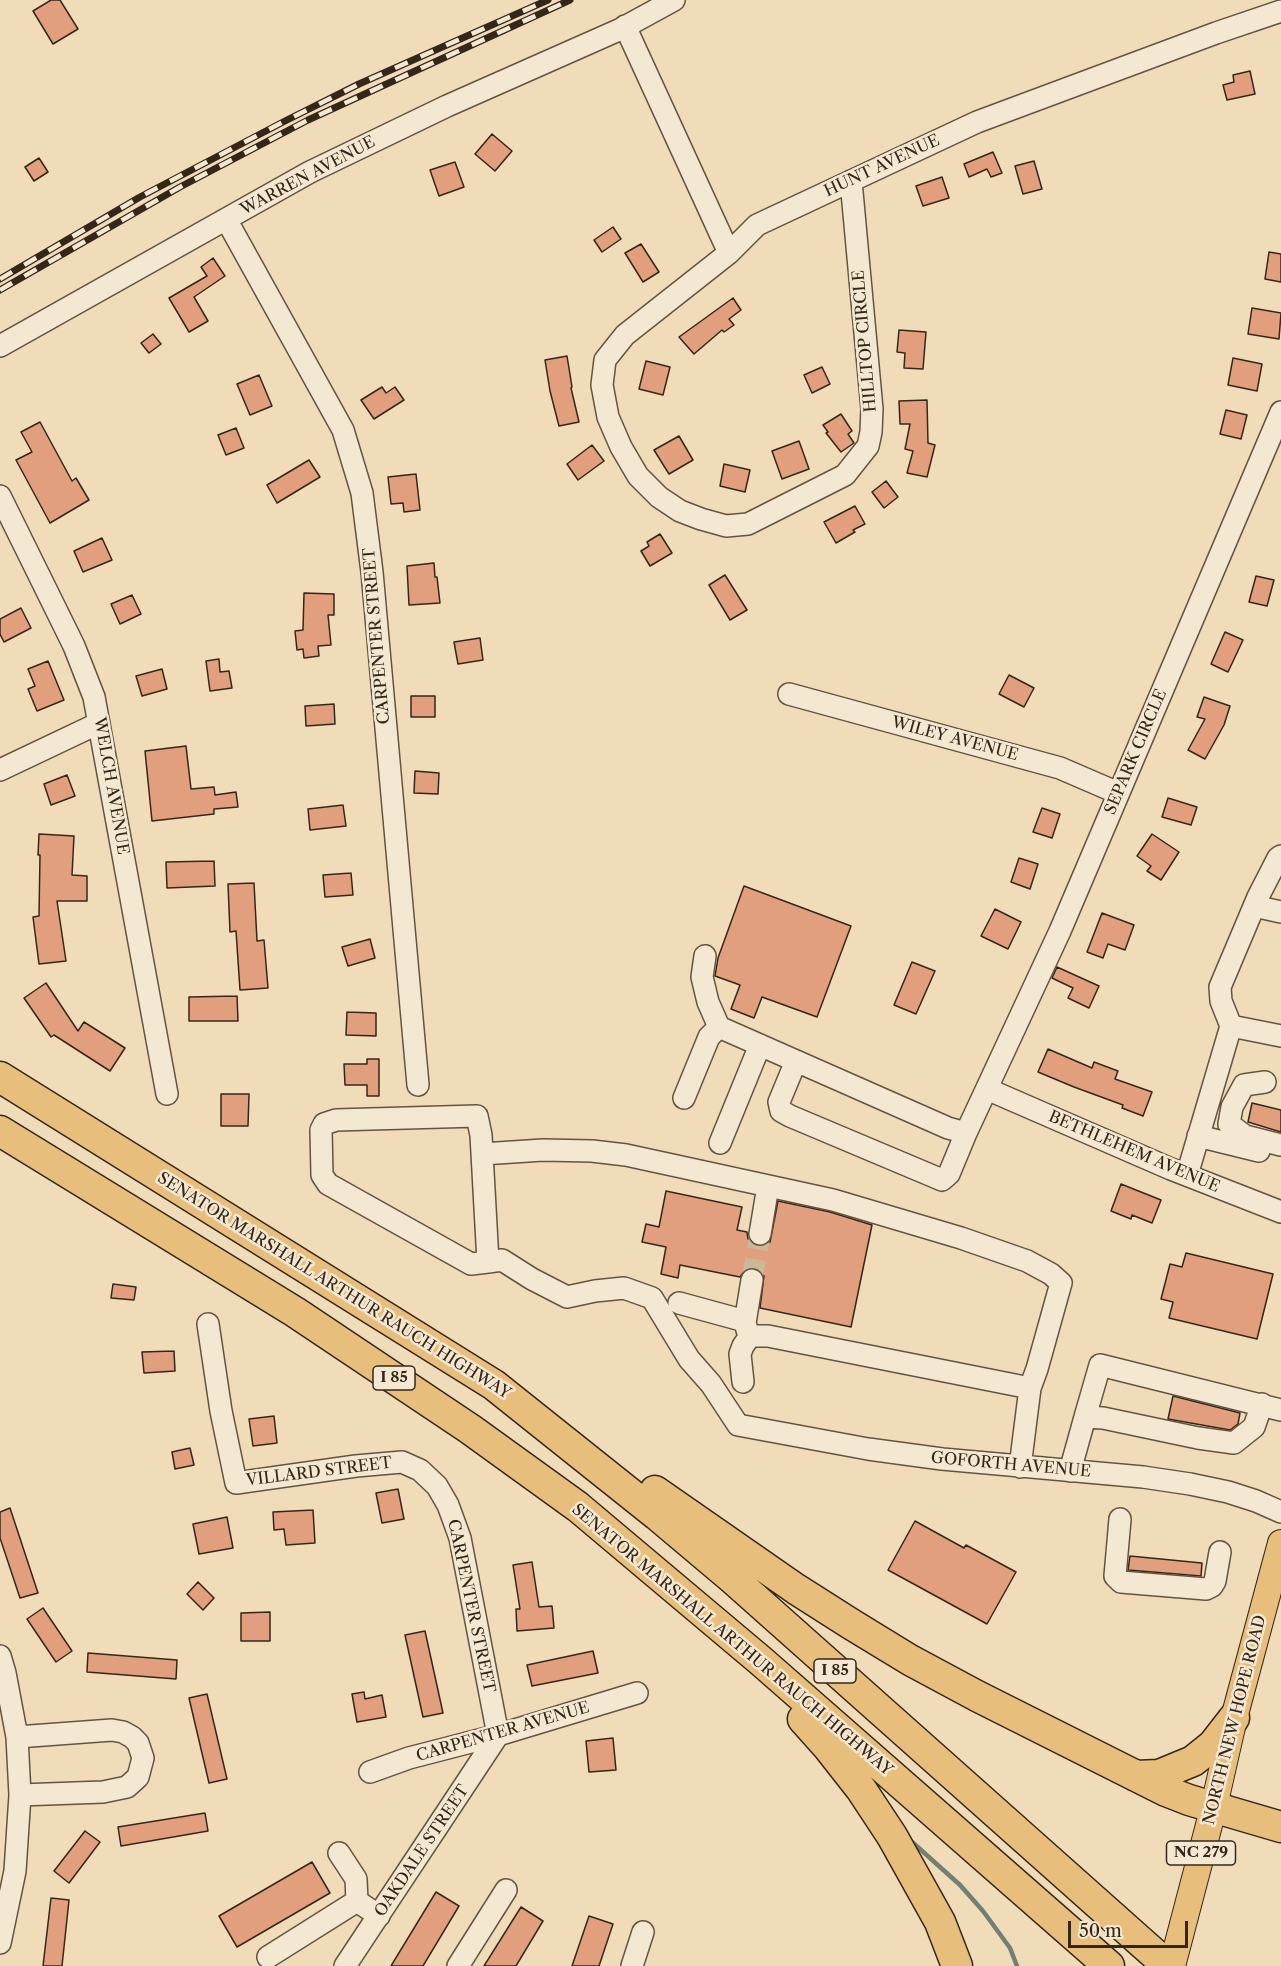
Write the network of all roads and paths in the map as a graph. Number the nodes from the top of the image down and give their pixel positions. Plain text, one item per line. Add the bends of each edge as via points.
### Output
1 (674, 0) edge
2 (1281, 11) edge
3 (625, 26) junction
4 (851, 181) junction
5 (226, 219) junction
6 (729, 253) junction
7 (0, 346) edge
8 (1281, 412) edge
9 (0, 496) edge
10 (789, 694) dead end
11 (99, 723) junction
12 (0, 770) edge
13 (1118, 793) junction
14 (1281, 856) edge
15 (1254, 906) junction
16 (1280, 911) edge
17 (705, 956) dead end
18 (1231, 1026) junction
19 (719, 1027) junction
20 (1281, 1036) edge
21 (760, 1045) junction
22 (796, 1061) junction
23 (1217, 1071) junction
24 (0, 1077) edge
25 (1273, 1084) edge
26 (418, 1085) dead end
27 (987, 1089) junction
28 (167, 1094) dead end
29 (684, 1098) dead end
30 (0, 1131) edge
31 (966, 1133) junction
32 (1198, 1136) junction
33 (720, 1143) dead end
34 (1281, 1144) edge
35 (482, 1154) junction
36 (1281, 1157) edge
37 (1187, 1175) junction
38 (768, 1186) junction
39 (1281, 1212) edge
40 (760, 1234) tunnel mouth
41 (488, 1262) junction
42 (752, 1280) tunnel mouth
43 (679, 1303) dead end
44 (208, 1324) dead end
45 (747, 1329) junction
46 (742, 1382) dead end
47 (494, 1385) junction
48 (1030, 1388) junction
49 (1263, 1404) edge
50 (1085, 1417) junction
51 (402, 1462) joint
52 (1020, 1467) junction
53 (1070, 1471) junction
54 (1281, 1512) edge
55 (1120, 1519) dead end
56 (1281, 1543) edge
57 (1220, 1552) dead end
58 (1274, 1595) edge
59 (0, 1656) edge
60 (761, 1661) junction
61 (637, 1693) dead end
62 (1234, 1718) junction
63 (498, 1735) junction
64 (17, 1737) junction
65 (370, 1772) dead end
66 (1136, 1776) junction
67 (20, 1795) junction
68 (1214, 1806) junction
69 (1281, 1827) edge
70 (339, 1853) dead end
71 (506, 1890) dead end
72 (357, 1901) junction
73 (379, 1916) junction
74 (643, 1932) dead end
75 (0, 1942) edge
76 (268, 1957) dead end
77 (345, 1966) edge
78 (458, 1966) edge
79 (632, 1966) edge
80 (957, 1966) edge
81 (1108, 1966) edge
82 (1170, 1966) edge

1 - 3 street, WARREN AVENUE
2 - 4 street, HUNT AVENUE via 977,122
3 - 5 street, WARREN AVENUE via 371,142
3 - 6 street
4 - 6 street, HUNT AVENUE via 757,225
4 - 6 street, HILLTOP CIRCLE via 872,409 868,446 845,475 748,524 726,526 680,511 638,476 608,417 602,385 605,360 625,335
5 - 7 street, WARREN AVENUE
5 - 26 street, CARPENTER STREET via 343,430 362,493
8 - 13 street, SEPARK CIRCLE
9 - 11 street, WELCH AVENUE via 74,646 94,697
10 - 13 street, WILEY AVENUE via 1060,768
11 - 12 street
11 - 28 street, WELCH AVENUE
13 - 27 street, SEPARK CIRCLE
14 - 15 street
15 - 16 street
15 - 18 street via 1220,987
17 - 19 street via 702,977
18 - 20 street
18 - 23 street
19 - 21 street
19 - 29 street via 709,1037
21 - 22 street
21 - 33 street
22 - 31 street
22 - 31 street, SEPARK CIRCLE via 779,1102 781,1111 790,1116 942,1180 949,1174
23 - 25 street
23 - 32 street
24 - 47 highway, SENATOR MARSHALL ARTHUR RAUCH HIGHWAY / I 85
25 - 34 street via 1244,1086 1232,1107 1229,1124 1245,1136
27 - 31 street, SEPARK CIRCLE
27 - 37 street, BETHLEHEM AVENUE
30 - 60 highway, SENATOR MARSHALL ARTHUR RAUCH HIGHWAY / I 85 via 295,1312 470,1429 578,1507
32 - 36 street
32 - 37 street
35 - 38 street via 592,1151
35 - 41 street
35 - 41 street via 477,1116 336,1120 324,1124 321,1130 322,1175 328,1184 471,1264
37 - 39 street, BETHLEHEM AVENUE
38 - 40 street
38 - 48 street via 833,1200 961,1238 1027,1261 1051,1274 1060,1282 1059,1292
41 - 52 street, GOFORTH AVENUE via 502,1260 567,1297 624,1288 652,1298 689,1359 738,1425 868,1449
42 - 45 street
43 - 45 street
44 - 51 street, VILLARD STREET via 236,1483
45 - 46 street via 740,1353
45 - 48 street
47 - 66 highway via 850,1624 967,1691
47 - 82 highway, SENATOR MARSHALL ARTHUR RAUCH HIGHWAY / I 85 via 733,1579
48 - 52 street
49 - 50 street via 1254,1427 1234,1443
49 - 50 street via 1100,1365
50 - 53 street
51 - 63 street, CARPENTER STREET via 420,1470 437,1486 460,1538
52 - 53 street, GOFORTH AVENUE
53 - 54 street, GOFORTH AVENUE via 1143,1477 1228,1492
55 - 57 street via 1115,1576 1121,1582 1206,1589 1215,1581
56 - 58 main road, NORTH NEW HOPE ROAD / NC 279
58 - 62 main road, NORTH NEW HOPE ROAD / NC 279
59 - 64 street
60 - 80 highway via 776,1690 828,1747 892,1836 940,1922
60 - 81 highway, SENATOR MARSHALL ARTHUR RAUCH HIGHWAY / I 85
61 - 63 street, CARPENTER AVENUE
62 - 66 highway via 1214,1745 1193,1761 1159,1775
62 - 68 main road, NORTH NEW HOPE ROAD / NC 279
63 - 65 street, CARPENTER AVENUE
63 - 73 street, OAKDALE STREET
64 - 67 street
64 - 67 street via 123,1732 138,1743 143,1763 138,1777 127,1787 103,1792
66 - 68 highway via 1189,1800
67 - 75 street via 15,1871
68 - 69 highway
68 - 82 main road, NORTH NEW HOPE ROAD / NC 279
70 - 72 street via 356,1879
71 - 78 street
72 - 73 street
72 - 76 street
73 - 77 street, OAKDALE STREET
74 - 79 street

